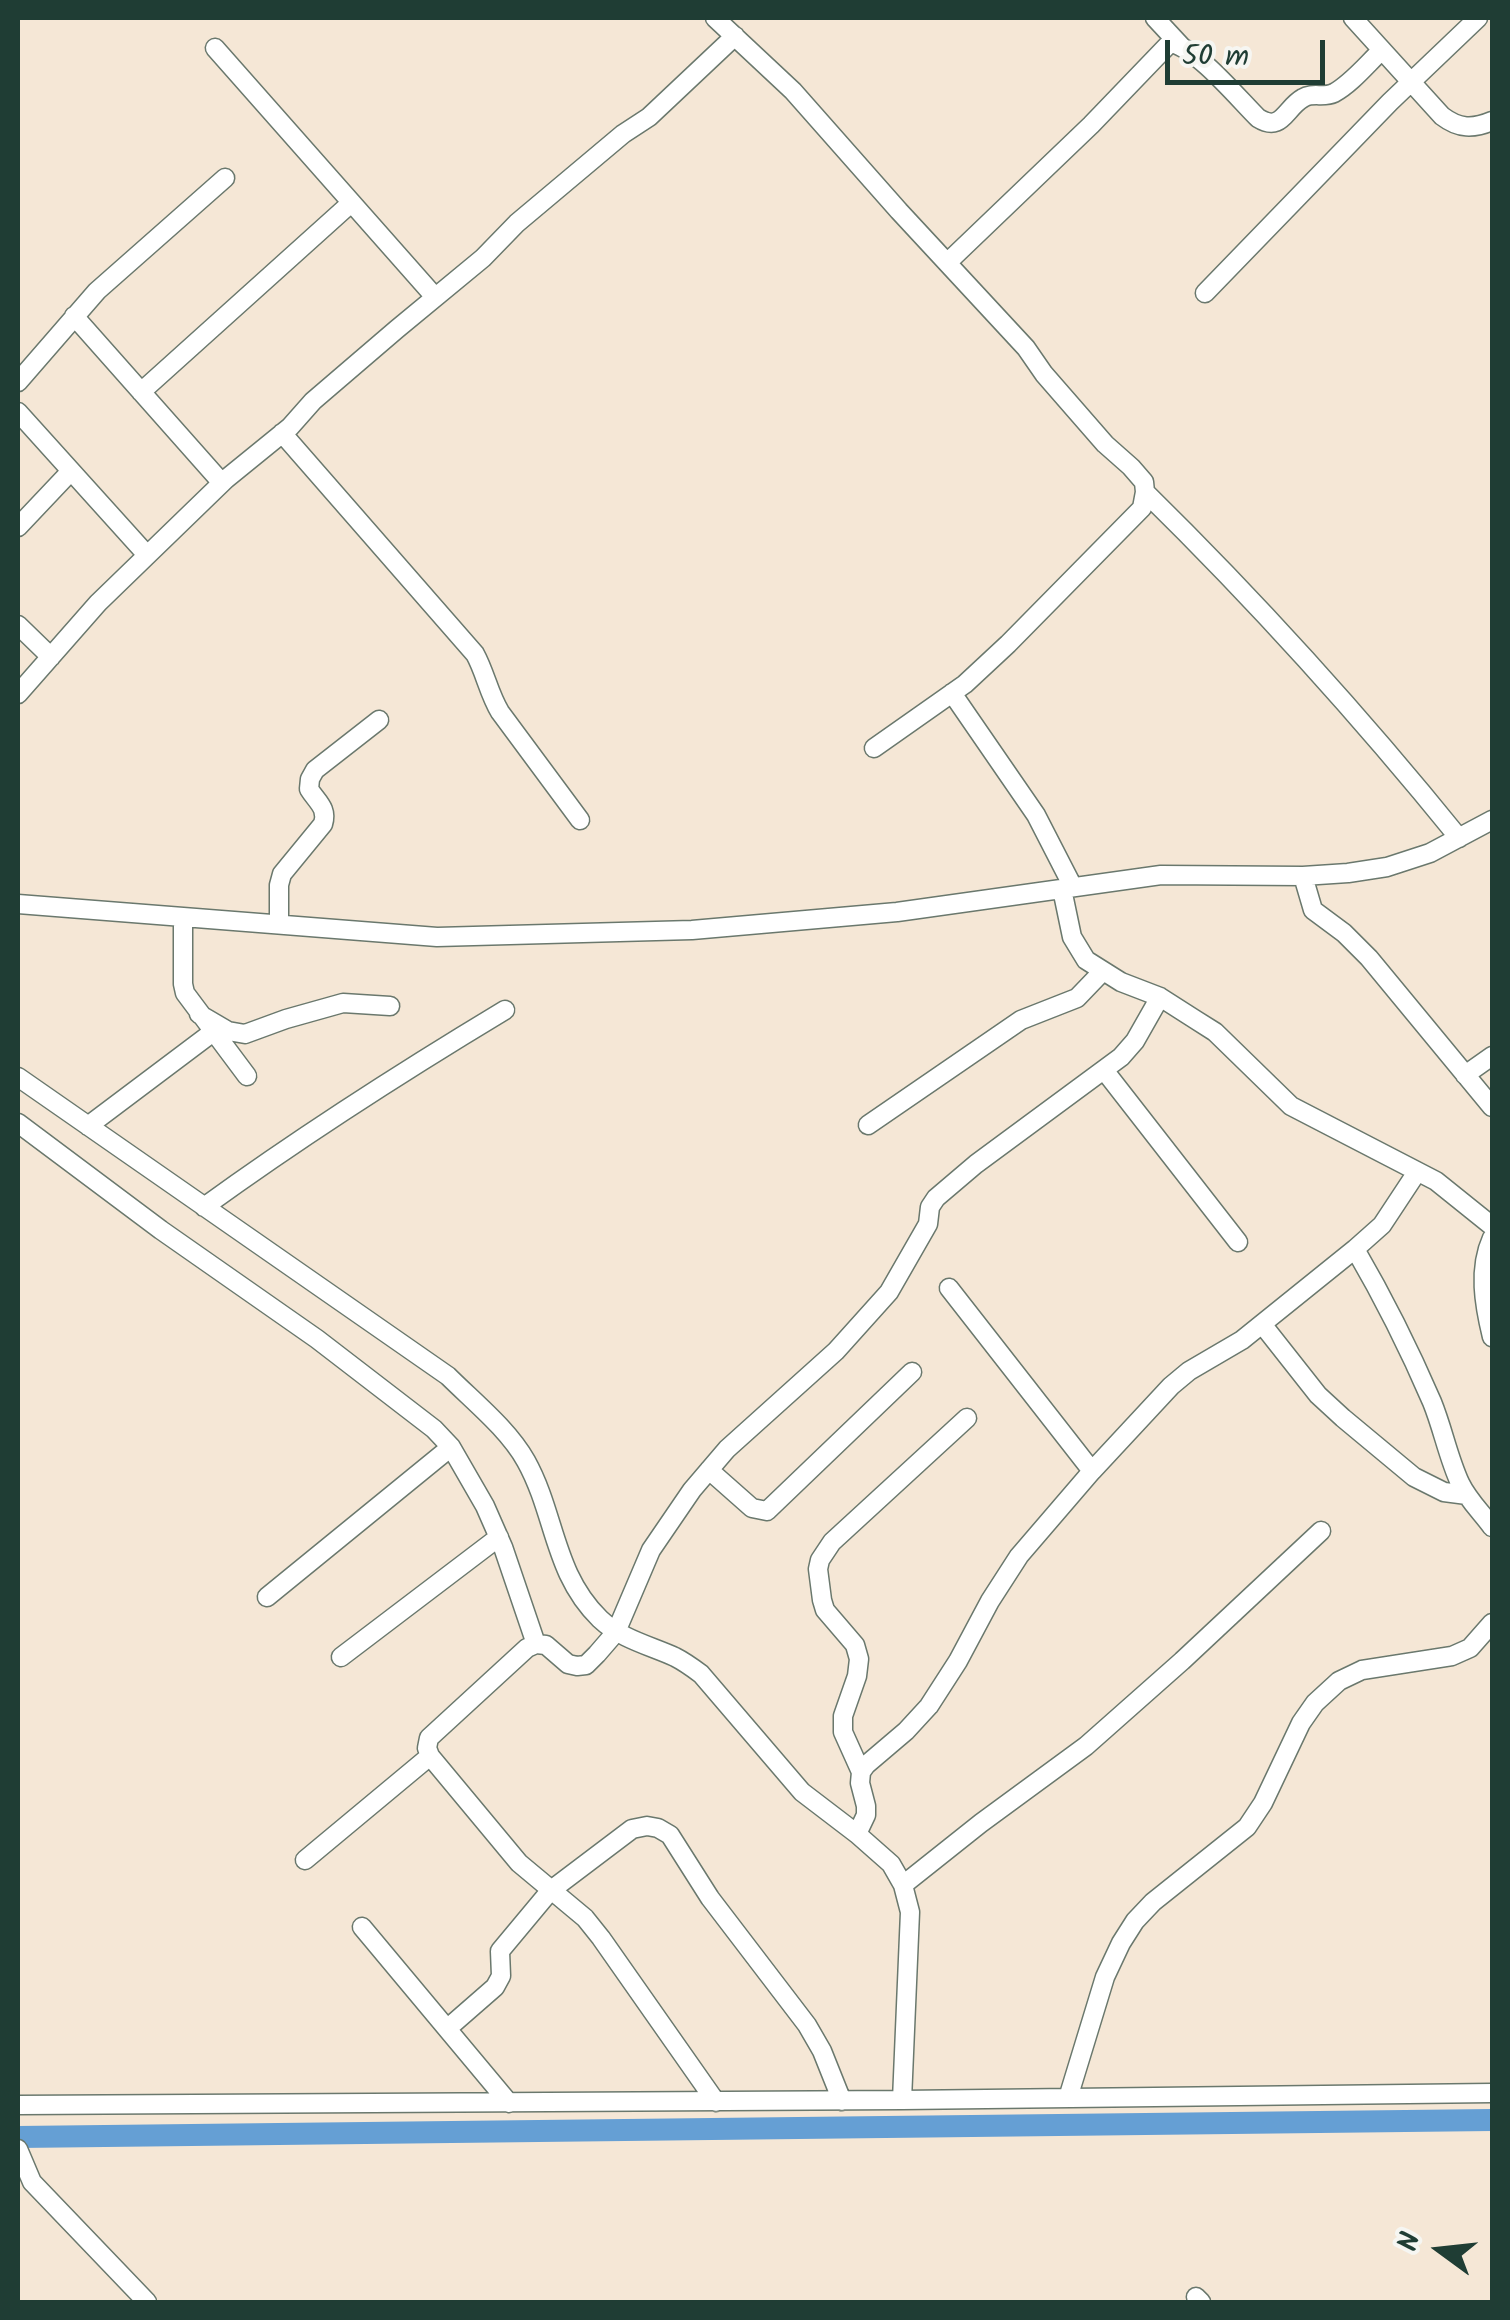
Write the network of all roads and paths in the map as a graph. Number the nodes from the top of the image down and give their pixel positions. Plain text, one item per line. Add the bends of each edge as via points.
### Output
1 (715, 18) edge
2 (1155, 18) edge
3 (1352, 18) edge
4 (1478, 18) edge
5 (735, 36) junction
6 (1180, 46) junction
7 (215, 48) dead end
8 (1382, 50) junction
9 (1410, 82) junction
10 (1492, 121) edge
11 (225, 178) dead end
12 (352, 203) junction
13 (948, 262) junction
14 (1204, 293) dead end
15 (435, 298) junction
16 (74, 316) junction
17 (18, 382) edge
18 (141, 392) junction
19 (18, 412) edge
20 (282, 434) junction
21 (70, 471) junction
22 (222, 483) junction
23 (1145, 492) junction
24 (18, 527) edge
25 (148, 555) junction
26 (18, 625) edge
27 (50, 656) junction
28 (952, 693) junction
29 (18, 694) edge
30 (379, 720) dead end
31 (874, 748) dead end
32 (580, 820) dead end
33 (1492, 820) edge
34 (1459, 838) junction
35 (1303, 876) junction
36 (1068, 888) junction
37 (18, 904) edge
38 (182, 917) junction
39 (279, 924) junction
40 (1102, 972) junction
41 (1160, 996) junction
42 (390, 1006) dead end
43 (505, 1010) dead end
44 (199, 1014) junction
45 (212, 1032) junction
46 (1492, 1056) edge
47 (1104, 1070) junction
48 (1464, 1075) junction
49 (247, 1076) dead end
50 (18, 1077) edge
51 (1492, 1107) edge
52 (18, 1123) edge
53 (868, 1125) dead end
54 (88, 1126) junction
55 (1417, 1172) junction
56 (204, 1206) junction
57 (1492, 1226) edge
58 (1492, 1238) edge
59 (1238, 1242) dead end
60 (1355, 1249) junction
61 (949, 1288) dead end
62 (1262, 1324) junction
63 (1492, 1337) edge
64 (912, 1372) dead end
65 (967, 1418) dead end
66 (451, 1447) junction
67 (709, 1470) junction
68 (1092, 1471) junction
69 (1467, 1495) junction
70 (1492, 1527) edge
71 (1321, 1531) dead end
72 (499, 1537) junction
73 (267, 1597) dead end
74 (1492, 1623) edge
75 (607, 1642) junction
76 (536, 1644) junction
77 (341, 1657) dead end
78 (430, 1756) junction
79 (860, 1772) junction
80 (857, 1834) junction
81 (305, 1860) dead end
82 (903, 1885) junction
83 (550, 1891) junction
84 (362, 1927) dead end
85 (448, 2028) junction
86 (1492, 2093) edge
87 (1068, 2098) junction
88 (902, 2100) junction
89 (842, 2101) junction
90 (716, 2102) junction
91 (509, 2103) junction
92 (18, 2106) edge
93 (18, 2150) edge
94 (147, 2302) edge

1 - 5 street
2 - 6 street
3 - 8 street
4 - 9 street
5 - 13 street via 793,90
5 - 15 street
6 - 8 street via 1267,124 1303,98 1338,90
6 - 13 street via 1166,46
7 - 12 street
8 - 9 street
9 - 10 street via 1452,124
9 - 14 street
11 - 16 street
12 - 15 street
12 - 18 street
13 - 23 street via 1144,482
15 - 20 street
16 - 17 street
16 - 18 street
18 - 22 street
19 - 21 street
20 - 22 street
20 - 32 street via 475,654 500,712
21 - 24 street
21 - 25 street
22 - 25 street
23 - 28 street via 1142,508
23 - 34 street via 1222,567
25 - 27 street
26 - 27 street
27 - 29 street
28 - 31 street
28 - 36 street via 1036,815
30 - 39 street via 310,779 326,815 282,874
33 - 34 street
34 - 35 street via 1387,867
35 - 36 street via 1161,875
35 - 48 street via 1312,910 1369,958
36 - 39 street via 692,930 437,936
36 - 40 street via 1072,938
37 - 38 street
38 - 39 street
38 - 44 street via 182,984
40 - 41 street
40 - 53 street via 1077,998 1020,1020
41 - 47 street via 1136,1041
41 - 55 street via 1215,1032 1291,1106
42 - 44 street via 343,1003 245,1034
43 - 56 street
44 - 45 street
45 - 49 street
45 - 54 street
46 - 48 street
47 - 59 street
47 - 67 street via 936,1198 889,1292 836,1352
48 - 51 street
50 - 54 street
52 - 66 street via 317,1338
54 - 56 street
55 - 57 street
55 - 60 street via 1382,1225
56 - 75 street via 448,1376 499,1427 524,1457 562,1562 600,1618
58 - 63 street via 1482,1272
60 - 62 street
60 - 69 street via 1429,1394
61 - 68 street
62 - 68 street via 1170,1386
62 - 69 street via 1343,1418 1428,1485
64 - 67 street via 767,1511 752,1508
65 - 79 street via 820,1560 826,1610 859,1658 843,1732
66 - 72 street
66 - 73 street
67 - 75 street via 650,1550
68 - 79 street via 1019,1556 929,1706
69 - 70 street
71 - 82 street via 1086,1746
72 - 76 street
72 - 77 street
74 - 87 street via 1470,1648 1362,1670 1314,1703 1247,1827 1134,1921 1105,1977
75 - 76 street via 578,1666
75 - 80 street via 680,1659 702,1674 802,1792
76 - 78 street via 429,1738
78 - 81 street
78 - 83 street
79 - 80 street via 866,1816
80 - 82 street via 891,1864
82 - 88 street via 910,1912
83 - 85 street via 500,1951 496,1987
83 - 89 street via 632,1829 658,1828 670,1836 807,2025
83 - 90 street via 601,1938
84 - 85 street
85 - 91 street
86 - 87 street
87 - 88 street
88 - 89 street
89 - 90 street
90 - 91 street
91 - 92 street
93 - 94 street via 32,2182

